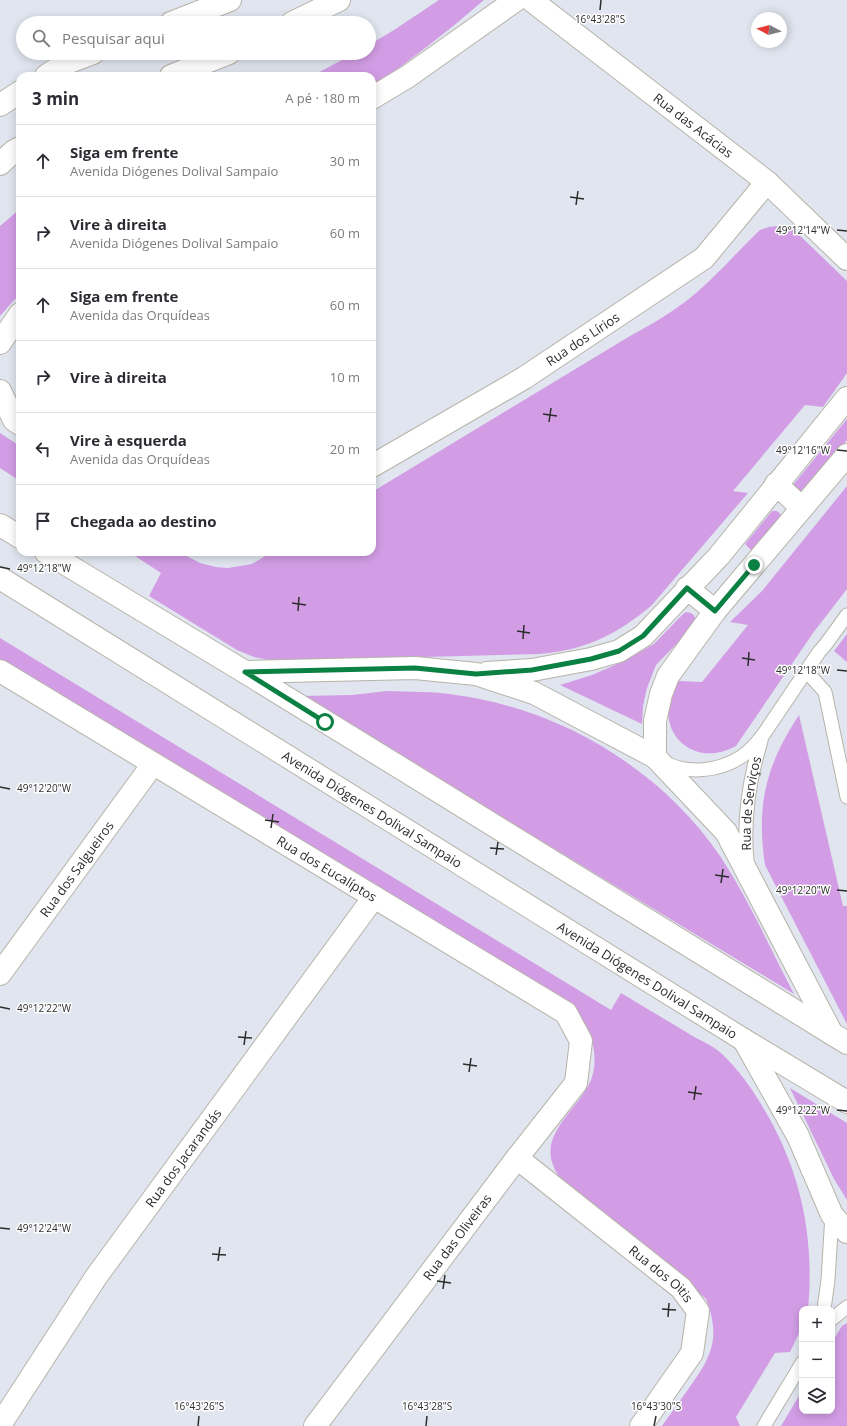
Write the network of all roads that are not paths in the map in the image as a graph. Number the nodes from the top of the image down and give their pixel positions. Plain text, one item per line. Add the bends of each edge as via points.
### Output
1 (230, 0) edge
2 (339, 0) edge
3 (516, 0) edge
4 (531, 0) edge
5 (189, 16) edge
6 (306, 16) edge
7 (75, 60) edge
8 (211, 60) edge
9 (52, 72) edge
10 (181, 72) edge
11 (16, 95) edge
12 (376, 96) edge
13 (0, 105) edge
14 (16, 150) edge
15 (0, 164) edge
16 (767, 182) junction
17 (847, 259) edge
18 (16, 320) edge
19 (0, 343) edge
20 (0, 392) edge
21 (847, 398) edge
22 (16, 420) edge
23 (847, 455) edge
24 (376, 464) edge
25 (776, 484) junction
26 (802, 508) junction
27 (0, 524) edge
28 (16, 534) edge
29 (53, 556) edge
30 (0, 578) edge
31 (687, 588) junction
32 (715, 611) junction
33 (847, 615) edge
34 (0, 671) edge
35 (806, 671) junction
36 (245, 672) junction
37 (476, 674) junction
38 (763, 735) junction
39 (656, 757) junction
40 (153, 764) junction
41 (847, 797) edge
42 (747, 872) junction
43 (374, 897) junction
44 (0, 974) edge
45 (840, 1039) edge
46 (744, 1040) junction
47 (581, 1041) joint
48 (847, 1102) edge
49 (517, 1158) junction
50 (832, 1215) junction
51 (847, 1232) edge
52 (824, 1306) edge
53 (847, 1307) edge
54 (835, 1316) edge
55 (799, 1368) edge
56 (0, 1425) edge
57 (315, 1426) edge
58 (641, 1426) edge
59 (764, 1426) edge

1 - 5 street
2 - 6 street
3 - 12 street via 407,77
4 - 16 street, Rua das Acácias
7 - 9 street
8 - 10 street
11 - 13 street
14 - 15 street
16 - 17 street, Rua das Acácias
16 - 24 street, Rua dos Lírios via 704,258 524,378
18 - 19 street
20 - 22 street
21 - 25 street
23 - 26 street
25 - 26 street
25 - 31 street via 719,556
26 - 32 street
27 - 28 street
29 - 36 street
30 - 46 street, Avenida Diógenes Dolival Sampaio
31 - 32 street
31 - 37 street via 643,636 619,651 532,670
32 - 39 street via 668,676 655,721
33 - 35 lane, Rua de Serviços
34 - 40 street, Rua dos Eucalíptos
35 - 38 lane, Rua de Serviços
35 - 41 lane via 825,692
36 - 37 street via 415,668
36 - 45 street
37 - 39 street via 534,693
38 - 39 lane, Rua de Serviços via 754,747 742,756 729,764 715,768 684,769
38 - 42 lane, Rua de Serviços via 748,795 745,846
39 - 42 street via 726,832
40 - 43 street, Rua dos Eucalíptos
40 - 44 street, Rua dos Salgueiros
42 - 45 street
43 - 47 street, Rua dos Eucalíptos via 566,1013
43 - 56 street, Rua dos Jacarandás via 96,1277
46 - 48 street, Avenida Diógenes Dolival Sampaio
46 - 50 street, Avenida Diógenes Dolival Sampaio via 798,1136
47 - 49 street, Rua das Oliveiras via 576,1083
49 - 57 street, Rua das Oliveiras
49 - 58 street, Rua dos Oitis via 681,1288 698,1311 692,1353
50 - 51 street, Avenida Diógenes Dolival Sampaio
50 - 52 lane
53 - 54 lane
55 - 59 lane

